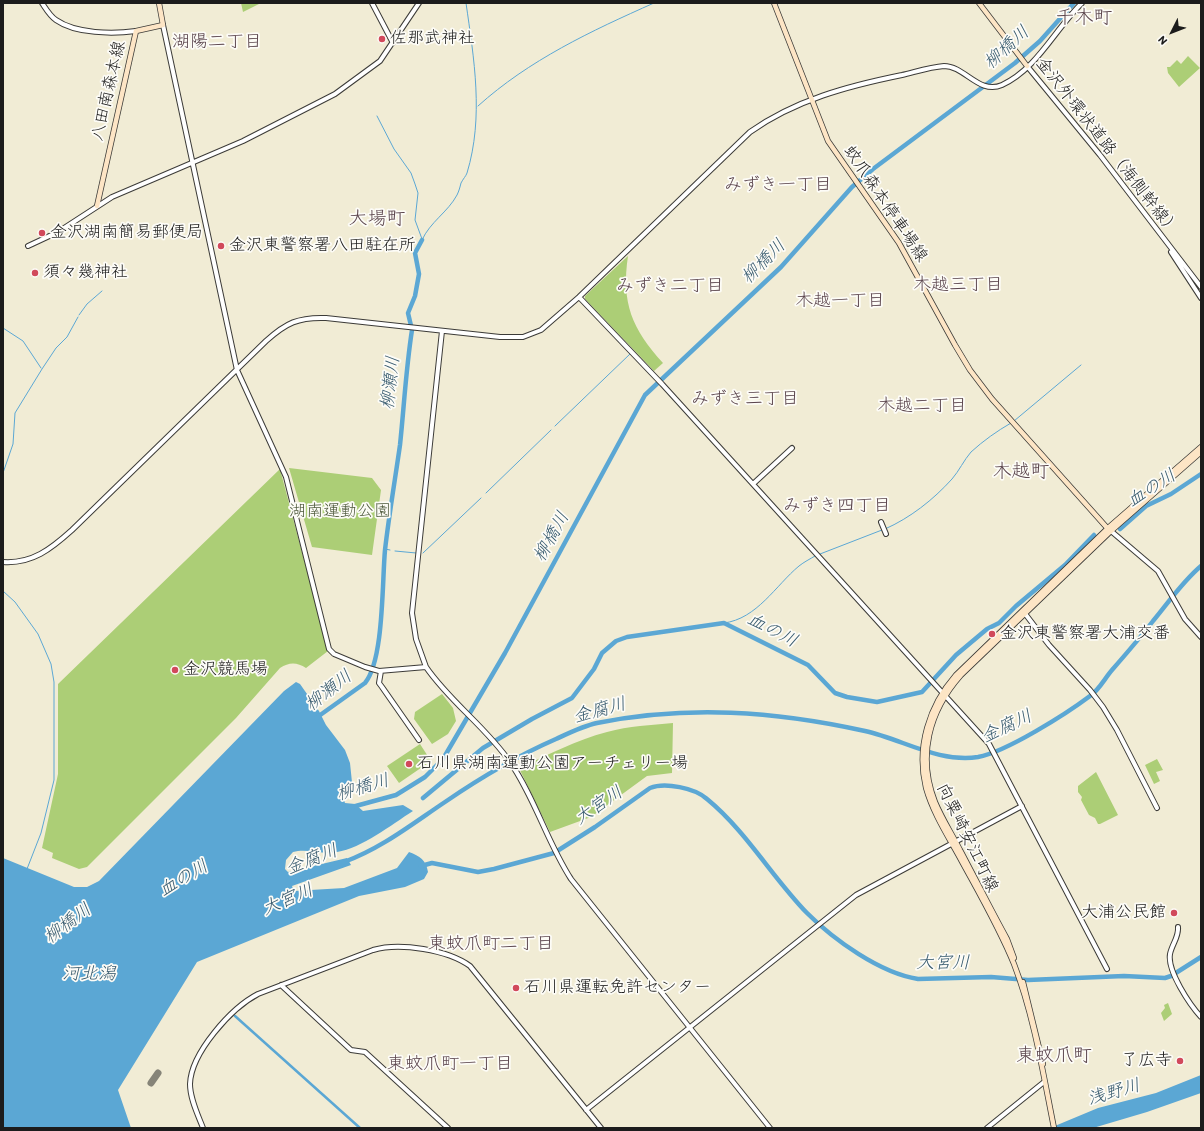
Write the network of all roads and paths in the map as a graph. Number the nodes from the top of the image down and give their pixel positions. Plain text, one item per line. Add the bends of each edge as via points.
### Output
1 (42, 3) edge
2 (159, 3) edge
3 (372, 3) edge
4 (419, 3) edge
5 (774, 3) edge
6 (979, 3) edge
7 (1082, 3) edge
8 (163, 25) junction
9 (136, 31) junction
10 (393, 43) junction
11 (1027, 66) junction
12 (810, 100) junction
13 (192, 163) junction
14 (97, 206) junction
15 (1164, 239) junction
16 (28, 246) dead end
17 (1183, 263) junction
18 (1201, 284) edge
19 (1201, 287) edge
20 (578, 297) junction
21 (1201, 298) edge
22 (442, 331) junction
23 (237, 370) junction
24 (1201, 447) edge
25 (792, 448) dead end
26 (1201, 452) edge
27 (752, 484) junction
28 (881, 522) dead end
29 (1109, 529) junction
30 (886, 534) dead end
31 (3, 562) edge
32 (1024, 612) junction
33 (1201, 637) edge
34 (426, 667) junction
35 (380, 671) junction
36 (944, 693) junction
37 (419, 740) dead end
38 (1022, 806) junction
39 (1157, 808) dead end
40 (954, 842) junction
41 (1178, 927) dead end
42 (1107, 969) dead end
43 (281, 985) junction
44 (1201, 1017) edge
45 (689, 1027) junction
46 (1046, 1085) junction
47 (586, 1110) junction
48 (203, 1128) edge
49 (448, 1128) edge
50 (601, 1128) edge
51 (770, 1128) edge
52 (987, 1128) edge
53 (1054, 1128) edge
54 (1057, 1128) edge

1 - 9 street via 51,16 62,24 100,32
2 - 8 main road
3 - 10 street
4 - 10 street
5 - 12 main road, 蚊爪森本停車場線
6 - 11 main road, 金沢外環状道路（海側幹線）
7 - 11 street via 1063,22 1044,52
8 - 9 main road, 八田南森本線
8 - 13 street
9 - 14 main road, 八田南森本線
10 - 13 street via 378,63 335,94 243,141
11 - 12 street via 1001,86 987,87 950,67 937,67 866,82
11 - 15 street, 金沢外環状道路（海側幹線）
12 - 20 street via 765,121 750,132
12 - 29 main road, 蚊爪森本停車場線 via 828,142 899,243 970,370 992,399
13 - 14 street via 112,197
13 - 23 street
14 - 16 street via 58,232
15 - 17 street, 金沢外環状道路（海側幹線）
15 - 21 street
17 - 18 street
17 - 19 street, 金沢外環状道路（海側幹線）
20 - 22 street via 541,330 523,337
20 - 27 street via 662,384
22 - 23 street via 326,318 297,320 279,329
22 - 34 street via 412,613 416,639
23 - 31 street via 49,550 26,560
23 - 35 street via 282,465 329,649 334,654
24 - 29 main road, 向粟崎安江町線
25 - 27 street
26 - 29 main road, 向粟崎安江町線
27 - 36 street
28 - 30 street
29 - 32 main road, 向粟崎安江町線
29 - 33 street via 1156,569 1189,625
32 - 36 main road, 向粟崎安江町線 via 956,676
32 - 39 street via 1049,645 1100,702
34 - 35 street
34 - 45 street via 506,756 558,856 577,886
35 - 37 street via 382,687
36 - 38 street via 989,744
36 - 40 main road, 向粟崎安江町線 via 933,710 922,754 934,807
38 - 40 street
38 - 42 street
40 - 45 street via 869,887 831,913
40 - 46 main road, 向粟崎安江町線 via 1023,985
41 - 44 street via 1170,957 1188,1002
43 - 47 street via 379,948 398,947 452,956 476,972
43 - 48 street via 251,998 231,1013 219,1026 197,1062 192,1072 190,1089
43 - 49 street via 351,1050 365,1052
45 - 47 street
45 - 51 street
46 - 52 street
46 - 53 main road, 向粟崎安江町線
46 - 54 main road, 向粟崎安江町線
47 - 50 street

